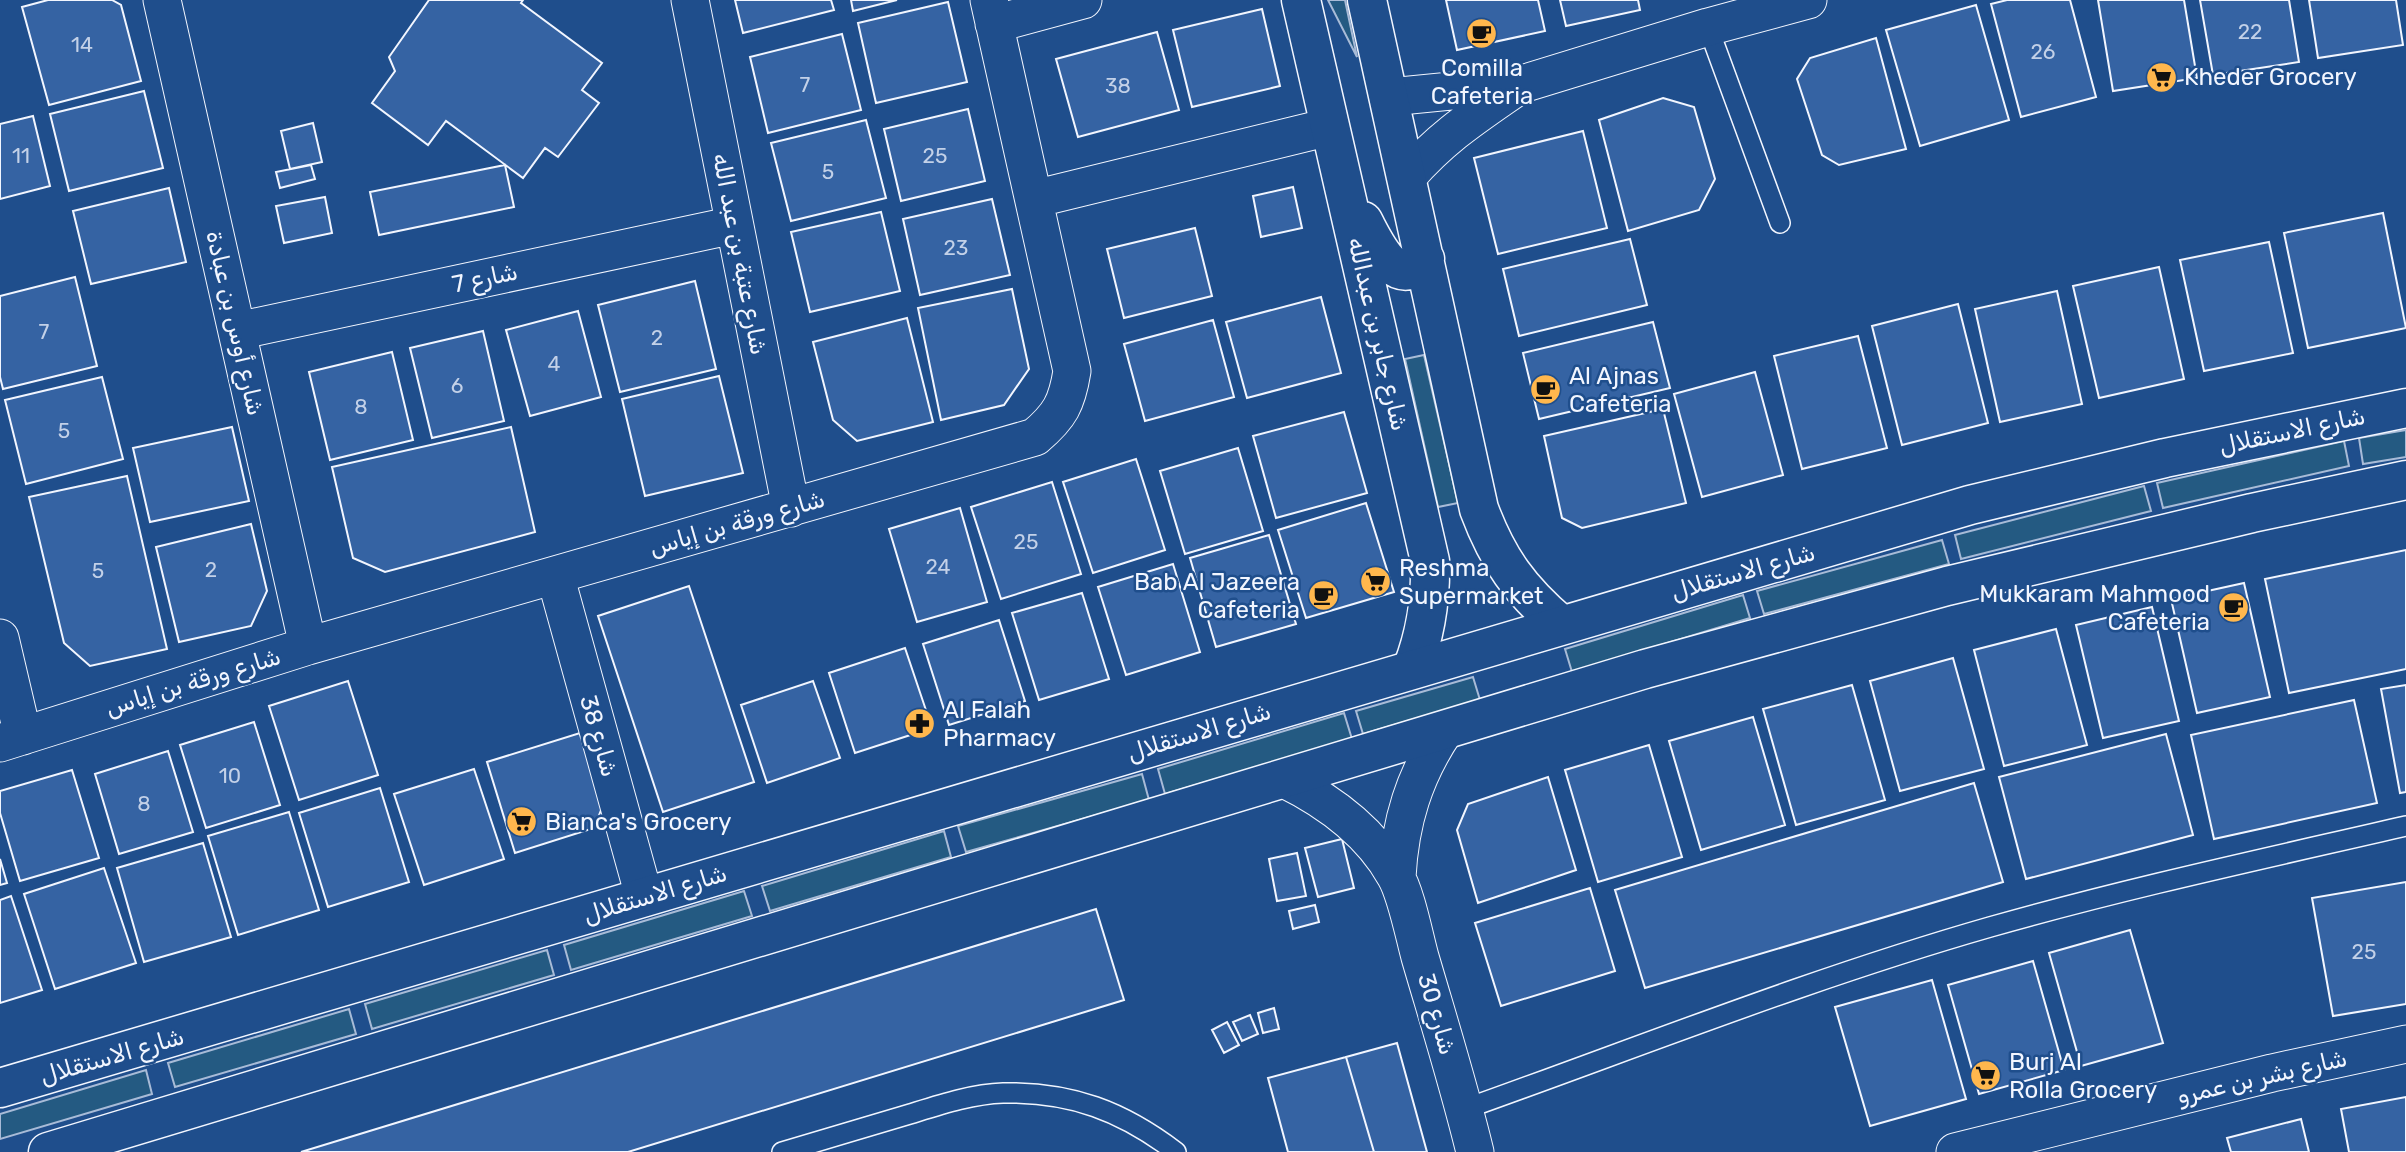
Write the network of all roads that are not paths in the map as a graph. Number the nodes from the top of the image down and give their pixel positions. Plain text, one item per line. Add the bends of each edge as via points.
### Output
1 (162, 0) edge
2 (690, 0) edge
3 (1083, 0) edge
4 (1301, 0) edge
5 (1367, 0) edge
6 (1808, 0) edge
7 (992, 12) edge
8 (1708, 27) junction
9 (1522, 84) junction
10 (1390, 97) junction
11 (1329, 127) junction
12 (1408, 176) junction
13 (1342, 178) junction
14 (1034, 199) junction
15 (1780, 223) dead end
16 (734, 225) junction
17 (1425, 259) junction
18 (237, 331) junction
19 (2406, 408) edge
20 (2406, 480) edge
21 (791, 508) junction
22 (555, 575) junction
23 (1561, 625) junction
24 (0, 638) edge
25 (308, 646) junction
26 (1412, 669) junction
27 (1445, 730) junction
28 (11, 739) edge
29 (1284, 779) junction
30 (2406, 826) edge
31 (1397, 877) junction
32 (644, 897) junction
33 (2406, 1044) edge
34 (0, 1088) edge
35 (1465, 1109) junction
36 (48, 1152) edge
37 (782, 1152) edge
38 (1176, 1152) edge
39 (1475, 1152) edge
40 (1955, 1152) edge

1 - 18 street, شارع أوس بن عبادة
2 - 16 street, شارع عتبة بن عبد الله
3 - 7 street
4 - 11 main road, شارع جابر بن عبدالله
5 - 10 main road
6 - 8 street
7 - 14 street, شارع ورقة بن إياس
8 - 9 street
8 - 15 lane
9 - 10 street
9 - 12 street via 1453,130
10 - 12 main road
11 - 13 main road, شارع جابر بن عبدالله
11 - 14 street
12 - 17 main road
13 - 17 main road via 1385,261 1406,269
13 - 26 main road, شارع جابر بن عبدالله via 1430,561 1429,611
14 - 21 street, شارع ورقة بن إياس via 1072,371 1068,396 1055,420 1035,437 1011,446
16 - 18 street, شارع 7
16 - 21 street, شارع عتبة بن عبد الله
17 - 23 main road via 1487,532 1511,574
18 - 25 street, شارع أوس بن عبادة
19 - 23 main road, شارع الاستقلال via 1970,505
20 - 27 main road via 1947,586
21 - 22 street, شارع ورقة بن إياس
22 - 25 street, شارع ورقة بن إياس
22 - 32 street, شارع 38
23 - 26 main road, شارع الاستقلال
24 - 28 street
25 - 28 street, شارع ورقة بن إياس
26 - 32 main road, شارع الاستقلال
27 - 29 main road
27 - 31 street, شارع 30 via 1430,751 1409,800
29 - 31 street, شارع 30 via 1348,819 1367,836
29 - 36 main road
30 - 35 lane via 2153,884 1989,928 1826,979
31 - 35 street, شارع 30
32 - 34 main road, شارع الاستقلال
33 - 40 street, شارع بشر بن عمرو
35 - 39 street, شارع 30
37 - 38 lane via 951,1102 1001,1093 1051,1095 1101,1108 1146,1130

